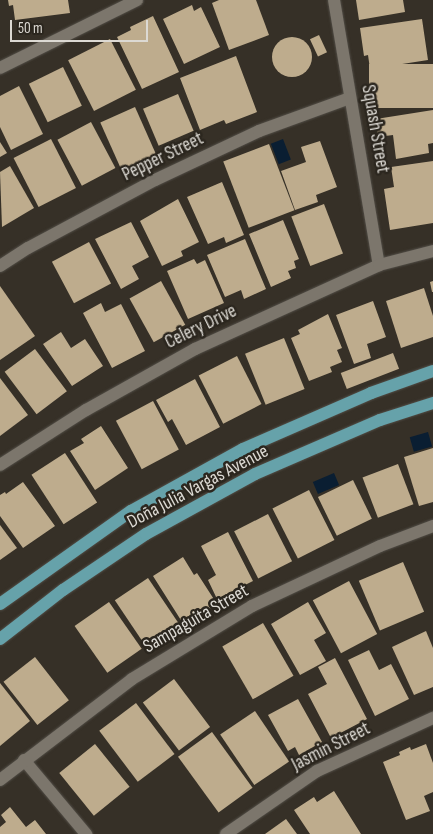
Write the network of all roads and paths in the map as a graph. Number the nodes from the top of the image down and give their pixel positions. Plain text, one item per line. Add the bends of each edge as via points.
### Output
1 (137, 0) edge
2 (334, 0) edge
3 (0, 68) edge
4 (350, 98) junction
5 (433, 251) edge
6 (379, 265) junction
7 (0, 266) edge
8 (433, 371) edge
9 (433, 403) edge
10 (0, 465) edge
11 (433, 526) edge
12 (0, 604) edge
13 (0, 639) edge
14 (433, 718) edge
15 (24, 760) junction
16 (0, 780) edge
17 (86, 834) edge
18 (226, 834) edge

1 - 3 street
2 - 4 street, Squash Street
4 - 6 street, Squash Street
4 - 7 street, Pepper Street via 259,131 155,180
5 - 6 street, Celery Drive
6 - 10 street, Celery Drive via 195,349 86,410
8 - 12 main road, Doña Julia Vargas Avenue via 371,393 234,454 130,511 46,568
9 - 13 main road, Doña Julia Vargas Avenue via 380,420 255,474 146,534 63,590
11 - 15 street, Sampaguita Street via 380,546 252,606 132,679
14 - 18 street, Jasmin Street via 317,771
15 - 16 street, Sampaguita Street
15 - 17 street

